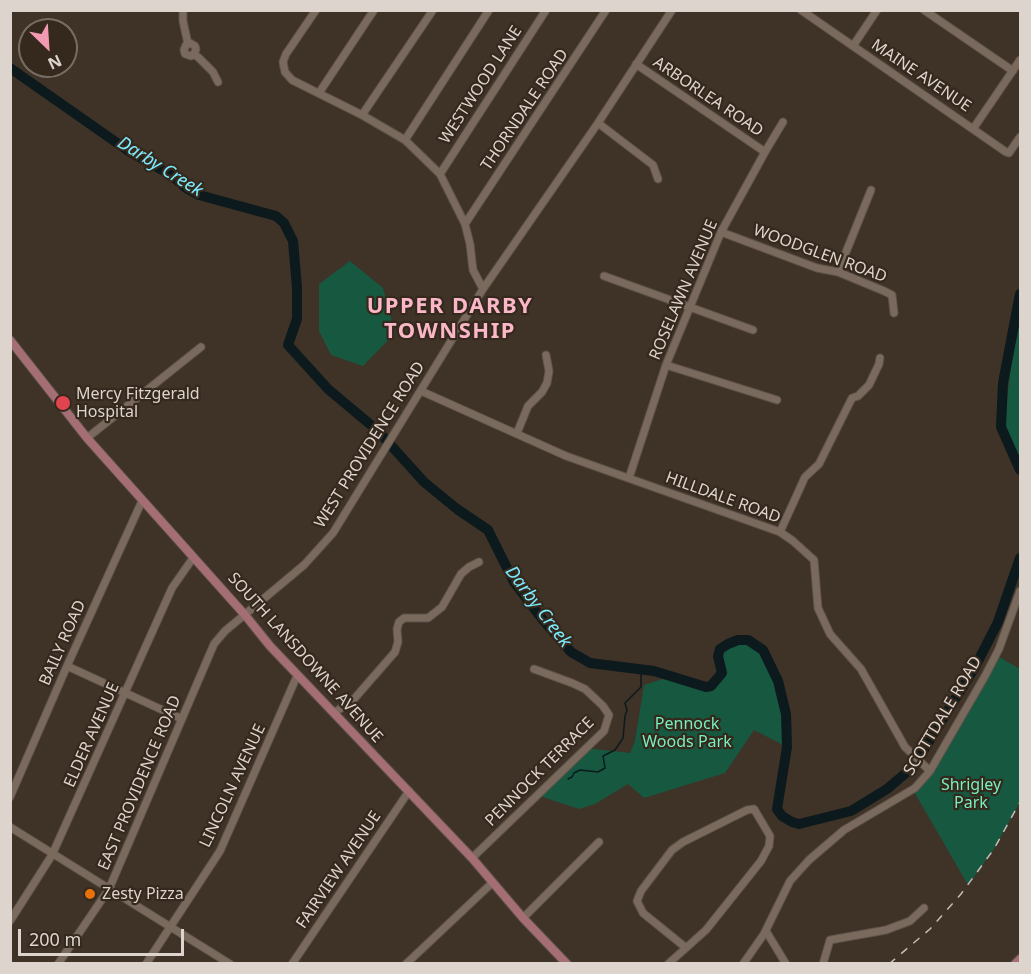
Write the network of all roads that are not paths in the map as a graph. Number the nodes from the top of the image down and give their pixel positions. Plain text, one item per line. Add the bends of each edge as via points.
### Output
1 (183, 10) edge
2 (316, 10) edge
3 (374, 10) edge
4 (433, 10) edge
5 (489, 10) edge
6 (546, 10) edge
7 (606, 10) edge
8 (672, 10) edge
9 (801, 10) edge
10 (877, 10) edge
11 (924, 10) edge
12 (853, 46) junction
13 (1020, 60) edge
14 (636, 64) junction
15 (1012, 71) junction
16 (218, 82) dead end
17 (319, 93) junction
18 (362, 115) junction
19 (783, 122) dead end
20 (598, 123) junction
21 (973, 129) junction
22 (1020, 137) edge
23 (405, 140) junction
24 (765, 152) junction
25 (440, 174) junction
26 (658, 179) dead end
27 (872, 190) dead end
28 (465, 224) junction
29 (721, 232) junction
30 (838, 272) junction
31 (604, 276) dead end
32 (483, 289) junction
33 (690, 307) junction
34 (894, 313) dead end
35 (753, 330) dead end
36 (10, 340) edge
37 (201, 347) dead end
38 (546, 355) dead end
39 (880, 358) dead end
40 (666, 365) junction
41 (421, 391) junction
42 (777, 400) dead end
43 (517, 433) junction
44 (87, 438) junction
45 (629, 478) junction
46 (142, 501) junction
47 (780, 532) junction
48 (193, 558) junction
49 (479, 562) dead end
50 (1020, 591) edge
51 (245, 615) junction
52 (67, 666) junction
53 (534, 669) dead end
54 (297, 676) junction
55 (126, 693) junction
56 (334, 713) junction
57 (182, 719) junction
58 (928, 769) junction
59 (409, 791) junction
60 (10, 797) edge
61 (10, 827) edge
62 (598, 842) dead end
63 (52, 855) junction
64 (472, 858) junction
65 (492, 883) junction
66 (109, 889) junction
67 (924, 908) dead end
68 (523, 918) junction
69 (10, 921) edge
70 (171, 927) junction
71 (766, 932) junction
72 (685, 947) junction
73 (1020, 959) edge
74 (58, 963) edge
75 (146, 963) edge
76 (231, 963) edge
77 (292, 963) edge
78 (406, 963) edge
79 (567, 963) edge
80 (668, 963) edge
81 (743, 963) edge
82 (786, 963) edge
83 (823, 963) edge
84 (1015, 963) edge

1 - 16 street via 188,44 195,46 194,54
2 - 17 street via 283,62 292,80
3 - 17 street
4 - 18 street
5 - 23 street
6 - 25 street, WESTWOOD LANE
7 - 28 street, THORNDALE ROAD
8 - 14 street
9 - 12 street, MAINE AVENUE
10 - 12 street
11 - 15 street
12 - 21 street, MAINE AVENUE
13 - 15 street
14 - 20 street
14 - 24 street, ARBORLEA ROAD
15 - 21 street
17 - 18 street
18 - 23 street
19 - 24 street, ROSELAWN AVENUE
20 - 26 street via 653,165
20 - 32 street, WEST PROVIDENCE ROAD
21 - 22 street, MAINE AVENUE via 1009,153
23 - 25 street
24 - 29 street, ROSELAWN AVENUE
25 - 28 street
27 - 30 street
28 - 32 street via 473,270
29 - 30 street, WOODGLEN ROAD via 817,268
29 - 33 street, ROSELAWN AVENUE
30 - 34 street, WOODGLEN ROAD via 892,295
31 - 33 street
32 - 41 street, WEST PROVIDENCE ROAD
33 - 35 street
33 - 40 street, ROSELAWN AVENUE
36 - 44 main road, SOUTH LANSDOWNE AVENUE
37 - 44 street
38 - 43 street via 547,383 528,406
39 - 47 street via 869,385 852,398 819,464 805,477
40 - 42 street
40 - 45 street, ROSELAWN AVENUE
41 - 43 street, HILLDALE ROAD
41 - 51 street, WEST PROVIDENCE ROAD via 326,541
43 - 45 street, HILLDALE ROAD via 566,456
44 - 46 main road, SOUTH LANSDOWNE AVENUE
45 - 47 street, HILLDALE ROAD
46 - 48 main road, SOUTH LANSDOWNE AVENUE
46 - 52 street, BAILY ROAD
47 - 58 street, HILLDALE ROAD via 814,560 818,608 830,634 861,669 905,747
48 - 51 main road, SOUTH LANSDOWNE AVENUE
48 - 55 street, ELDER AVENUE via 172,588
49 - 56 street via 461,574 447,601 428,618 404,618 399,622 395,652 354,699
50 - 58 street, SCOTTDALE ROAD via 991,666
51 - 54 main road, SOUTH LANSDOWNE AVENUE
51 - 57 street, EAST PROVIDENCE ROAD via 214,645
52 - 55 street
52 - 60 street, BAILY ROAD
53 - 64 street, PENNOCK TERRACE via 585,689 609,715 604,731
54 - 56 main road, SOUTH LANSDOWNE AVENUE
54 - 70 street, LINCOLN AVENUE via 220,851
55 - 57 street
55 - 63 street, ELDER AVENUE
56 - 59 main road, SOUTH LANSDOWNE AVENUE
57 - 66 street, EAST PROVIDENCE ROAD
58 - 71 street, SCOTTDALE ROAD via 915,788 844,830 809,860 790,881
59 - 64 main road, SOUTH LANSDOWNE AVENUE
59 - 77 street, FAIRVIEW AVENUE
61 - 63 street
62 - 68 street
63 - 66 street
63 - 69 street, ELDER AVENUE
64 - 65 main road, SOUTH LANSDOWNE AVENUE
65 - 68 main road, SOUTH LANSDOWNE AVENUE
65 - 78 street
66 - 70 street
66 - 74 street, EAST PROVIDENCE ROAD
67 - 83 street via 910,921 886,930 830,940
68 - 79 main road, SOUTH LANSDOWNE AVENUE
70 - 75 street, LINCOLN AVENUE
70 - 76 street
71 - 81 street, SCOTTDALE ROAD
71 - 82 street
72 - 72 street via 706,930 769,846 770,836 754,809 683,842 672,850 641,891 637,902 643,913
72 - 80 street
73 - 84 main road

